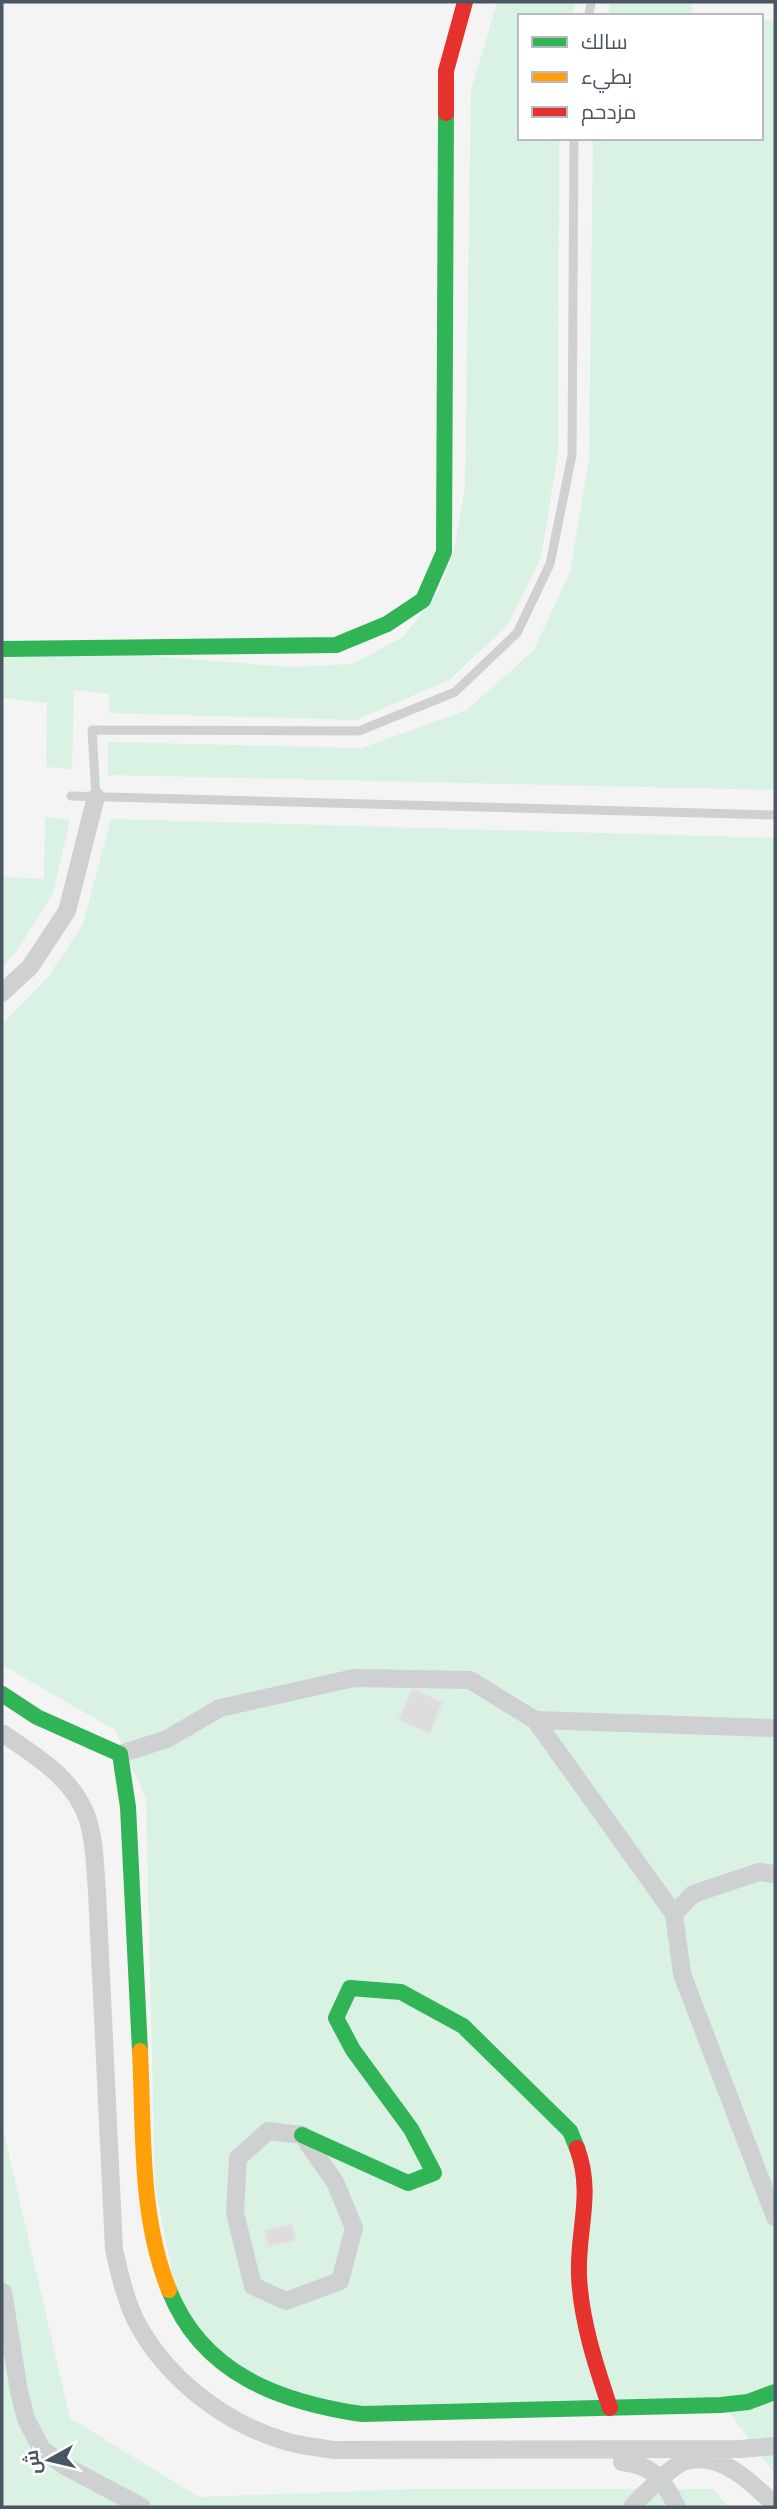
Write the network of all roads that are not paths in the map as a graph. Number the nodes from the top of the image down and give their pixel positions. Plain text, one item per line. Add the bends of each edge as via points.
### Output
1 (465, 2) edge
2 (575, 140) edge
3 (2, 649) edge
4 (71, 796) dead end
5 (96, 797) junction
6 (775, 815) edge
7 (2, 993) edge
8 (2, 1694) edge
9 (535, 1720) junction
10 (775, 1728) edge
11 (2, 1732) edge
12 (120, 1754) junction
13 (775, 1874) edge
14 (674, 1914) junction
15 (302, 2135) junction
16 (775, 2217) edge
17 (3, 2292) edge
18 (775, 2392) edge
19 (610, 2408) junction
20 (775, 2448) edge
21 (622, 2462) dead end
22 (738, 2473) junction
23 (662, 2480) junction
24 (775, 2505) edge
25 (142, 2507) edge
26 (632, 2507) edge
27 (677, 2507) edge

1 - 3 street via 446,71 444,552 423,600 387,624 336,645
2 - 5 lane via 572,455 550,564 517,633 454,692 359,731 92,730
4 - 5 lane
5 - 6 lane
5 - 7 street via 67,911 30,967
8 - 12 street via 37,1717
9 - 10 street
9 - 12 street via 470,1680 354,1678 220,1708 167,1740
9 - 14 street
11 - 20 street via 57,1773 81,1802 89,1822 97,1891 114,2249 136,2320 184,2384 236,2420 263,2432 285,2441 333,2449
12 - 19 street via 128,1807 149,2221 167,2292 179,2314 215,2357 237,2375 268,2392 328,2411
13 - 14 street via 759,1872 693,1894
14 - 16 street via 682,1974
15 - 15 street via 335,2182 354,2228 340,2281 286,2301 253,2286 235,2213 238,2158 268,2131
15 - 19 street via 408,2183 434,2173 411,2129 353,2050 336,2018 350,1988 401,1993 463,2026 570,2131 579,2151 585,2193 582,2303
17 - 25 street via 26,2419 41,2448 63,2465
18 - 19 street via 721,2405
20 - 22 street via 749,2459
21 - 23 street via 652,2470
22 - 23 street via 714,2461 685,2461
22 - 24 street
23 - 26 street
23 - 27 street

